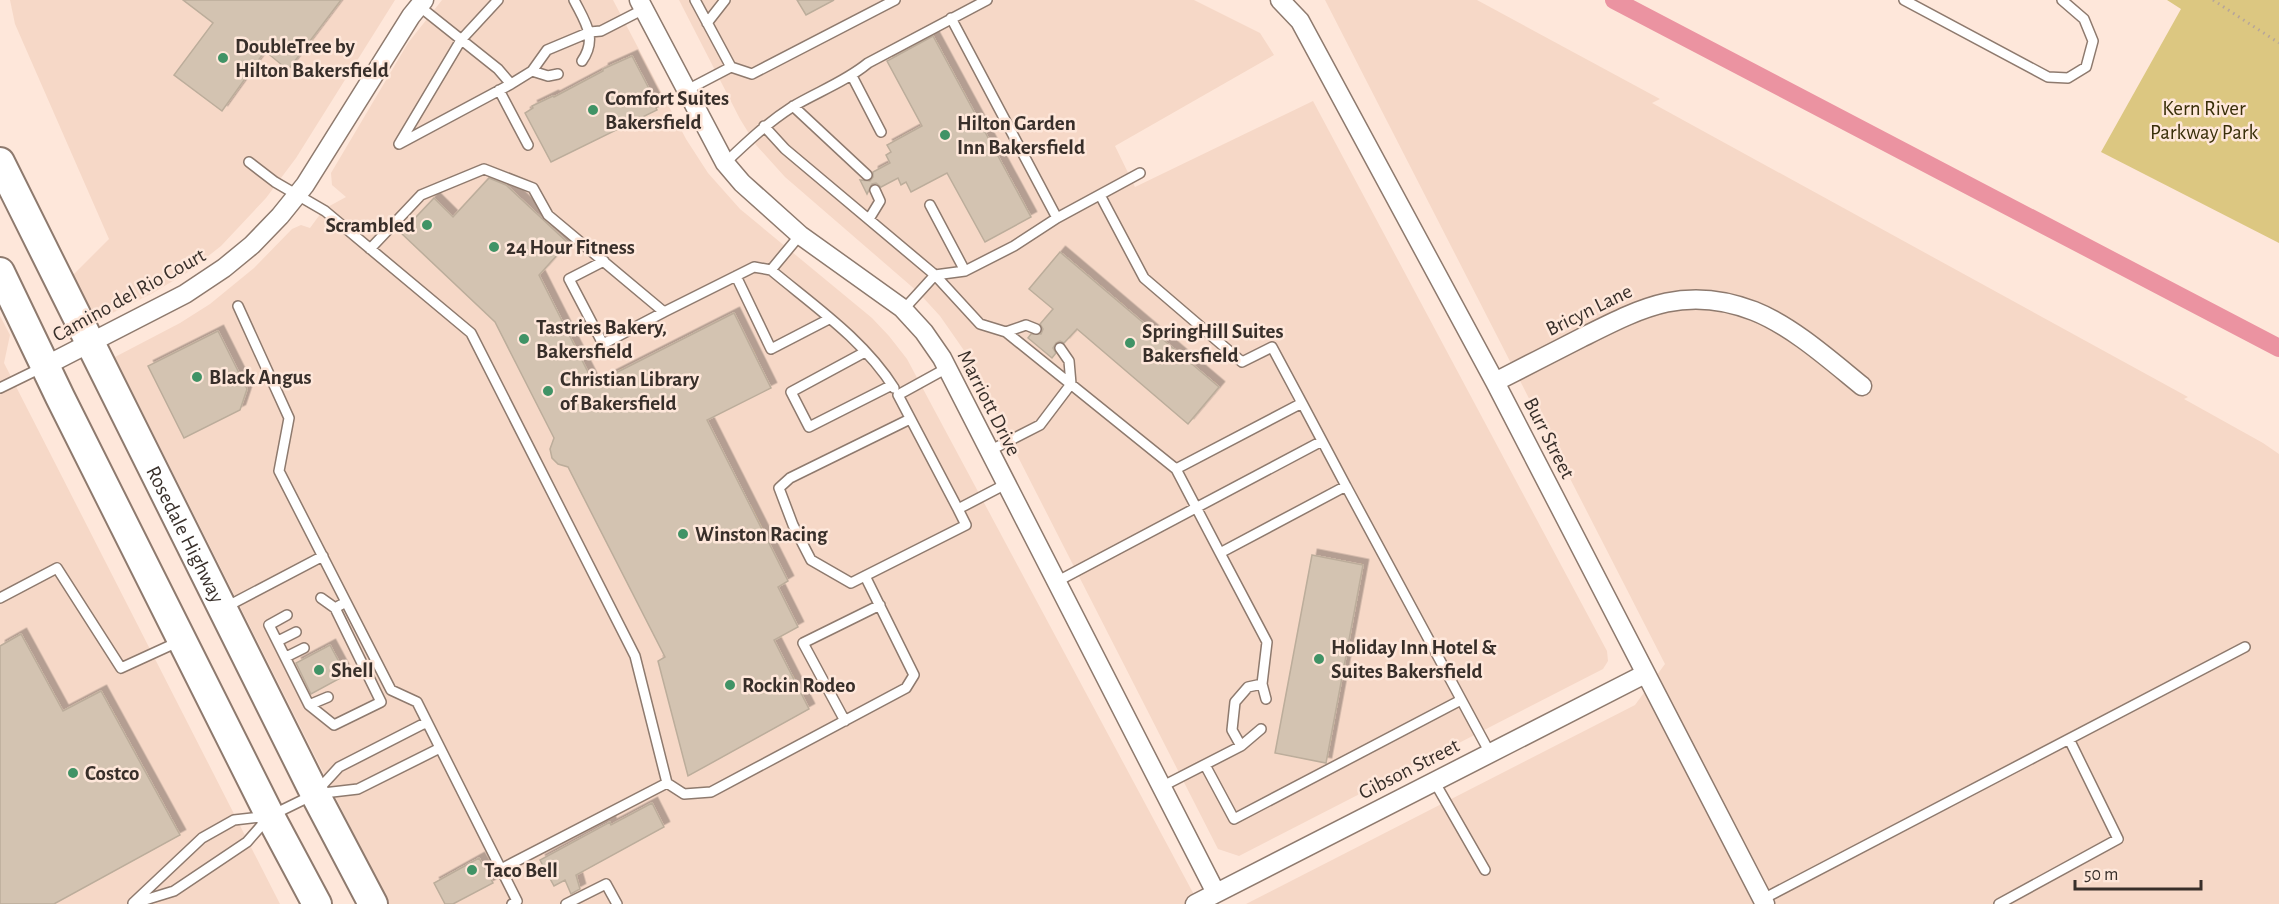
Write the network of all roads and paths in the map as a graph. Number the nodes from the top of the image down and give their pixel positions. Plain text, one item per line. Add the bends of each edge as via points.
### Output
1 (498, 0) edge
2 (574, 0) edge
3 (695, 0) edge
4 (725, 0) edge
5 (895, 0) edge
6 (987, 0) edge
7 (1280, 0) edge
8 (1904, 0) edge
9 (2062, 0) edge
10 (2213, 0) edge
11 (421, 3) edge
12 (642, 4) edge
13 (951, 18) junction
14 (707, 23) junction
15 (590, 32) junction
16 (461, 40) junction
17 (2279, 43) edge
18 (582, 61) dead end
19 (731, 67) junction
20 (532, 71) junction
21 (558, 74) dead end
22 (852, 76) junction
23 (511, 84) junction
24 (499, 90) junction
25 (687, 90) junction
26 (793, 106) junction
27 (764, 126) junction
28 (881, 132) dead end
29 (528, 145) dead end
30 (0, 162) edge
31 (249, 162) dead end
32 (725, 163) junction
33 (1140, 174) dead end
34 (867, 175) dead end
35 (875, 190) dead end
36 (298, 194) junction
37 (1100, 195) junction
38 (930, 205) dead end
39 (1057, 218) junction
40 (869, 219) junction
41 (800, 235) junction
42 (370, 249) junction
43 (604, 261) junction
44 (771, 270) junction
45 (965, 271) junction
46 (0, 272) edge
47 (935, 275) junction
48 (736, 276) junction
49 (238, 306) dead end
50 (904, 309) junction
51 (664, 312) junction
52 (829, 319) junction
53 (1036, 329) dead end
54 (1006, 332) junction
55 (90, 343) junction
56 (1060, 348) dead end
57 (865, 352) junction
58 (45, 366) junction
59 (947, 368) junction
60 (1495, 382) junction
61 (1071, 384) junction
62 (892, 385) junction
63 (1862, 386) dead end
64 (0, 388) edge
65 (898, 395) junction
66 (1302, 403) junction
67 (910, 419) junction
68 (1322, 441) junction
69 (989, 451) junction
70 (1176, 470) junction
71 (1006, 484) junction
72 (1346, 486) junction
73 (1196, 508) junction
74 (958, 509) junction
75 (1220, 553) junction
76 (323, 556) junction
77 (865, 576) junction
78 (1056, 582) junction
79 (0, 598) edge
80 (321, 598) dead end
81 (346, 602) junction
82 (880, 605) junction
83 (222, 609) junction
84 (333, 612) junction
85 (287, 615) dead end
86 (296, 632) dead end
87 (182, 640) junction
88 (278, 641) junction
89 (2245, 647) dead end
90 (304, 648) dead end
91 (286, 657) junction
92 (1645, 674) junction
93 (1262, 684) junction
94 (391, 690) junction
95 (328, 697) dead end
96 (1266, 699) dead end
97 (1461, 700) junction
98 (381, 702) junction
99 (309, 705) junction
100 (845, 721) junction
101 (427, 722) junction
102 (1261, 729) dead end
103 (2069, 739) junction
104 (1240, 746) junction
105 (440, 748) junction
106 (1490, 753) junction
107 (1205, 765) junction
108 (1434, 781) junction
109 (667, 783) junction
110 (1161, 787) junction
111 (315, 794) junction
112 (270, 816) junction
113 (501, 869) junction
114 (1485, 870) dead end
115 (1216, 893) junction
116 (1764, 902) edge
117 (132, 904) edge
118 (317, 904) edge
119 (373, 904) edge
120 (512, 904) edge
121 (566, 904) edge
122 (617, 904) edge
123 (1195, 904) edge
124 (1999, 904) edge

1 - 16 lane
2 - 15 lane
3 - 14 lane
4 - 14 lane
5 - 19 lane via 752,74
6 - 13 lane
7 - 60 street, Burr Street via 1300,21
8 - 9 lane via 2048,77 2068,78 2086,67 2093,41 2084,19
10 - 17 path
11 - 16 lane
11 - 36 street, Camino del Rio Court
12 - 15 lane via 601,31
12 - 25 street, Marriott Drive
13 - 22 lane via 868,63
13 - 39 lane
14 - 19 lane
15 - 18 lane via 589,51
15 - 20 lane via 547,50
16 - 23 lane
16 - 24 lane via 399,144
19 - 25 lane
20 - 21 lane via 548,76
20 - 23 lane
22 - 26 lane
22 - 28 lane
23 - 24 lane
24 - 29 lane
25 - 32 street, Marriott Drive
26 - 27 lane
26 - 34 lane
27 - 32 lane
27 - 40 lane via 785,149
30 - 55 main road, Rosedale Highway
31 - 36 lane
32 - 41 street, Marriott Drive
33 - 37 lane
35 - 40 lane via 880,201
36 - 42 lane
36 - 55 street, Camino del Rio Court via 260,238 224,268 185,294
37 - 39 lane
37 - 66 lane via 1144,278 1242,362 1272,347
38 - 45 lane
39 - 45 lane
40 - 47 lane
41 - 44 lane
41 - 50 street, Marriott Drive
42 - 43 lane via 421,195 484,169 534,188 548,215
42 - 109 lane via 471,333 635,657
43 - 51 lane
43 - 51 lane via 569,279 603,344
44 - 48 lane via 754,267
44 - 52 lane
45 - 47 lane
46 - 58 main road
47 - 50 lane
47 - 54 lane via 980,324
48 - 51 lane
48 - 52 lane via 771,349
49 - 76 lane via 290,418 279,471
50 - 59 street, Marriott Drive
52 - 57 lane
53 - 54 lane via 1026,325
54 - 61 lane
55 - 58 street, Camino del Rio Court
55 - 83 main road, Rosedale Highway
56 - 61 lane via 1069,361
57 - 62 lane
57 - 62 lane via 791,392 809,427
58 - 64 lane
58 - 87 main road
59 - 65 lane
59 - 69 street, Marriott Drive
60 - 63 street, Bricyn Lane via 1634,311 1687,299 1733,304 1756,312 1810,343
60 - 92 street, Burr Street
61 - 69 lane via 1040,425
61 - 70 lane
62 - 65 lane
65 - 67 lane
66 - 68 lane
66 - 70 lane
67 - 74 lane
67 - 77 lane via 790,478 779,488 812,560 851,583
68 - 72 lane
68 - 73 lane
69 - 71 street, Marriott Drive
70 - 73 lane
71 - 74 lane
71 - 78 street, Marriott Drive
72 - 75 lane
72 - 97 lane
73 - 75 lane
73 - 78 lane
74 - 77 lane via 966,525
75 - 93 lane via 1267,642
76 - 81 lane
76 - 83 lane
77 - 82 lane
78 - 110 street, Marriott Drive
79 - 87 lane via 57,568 121,668
80 - 84 lane
81 - 84 lane
81 - 94 lane
82 - 100 lane via 914,675 906,688
82 - 100 lane via 804,643
83 - 111 main road, Rosedale Highway
84 - 98 lane via 365,679
85 - 88 lane via 269,625
86 - 88 lane
87 - 112 main road
88 - 91 lane
89 - 103 lane
90 - 91 lane
91 - 99 lane
92 - 106 street, Gibson Street
92 - 116 street, Burr Street
93 - 96 lane
93 - 104 lane via 1248,687 1235,702 1232,730
94 - 98 lane
94 - 101 lane via 417,702
95 - 99 lane
97 - 106 lane
97 - 107 lane via 1234,819
98 - 99 lane via 334,725
100 - 109 lane via 711,792 684,794
101 - 105 lane
101 - 111 lane via 339,767
102 - 104 lane
103 - 116 lane
103 - 124 lane via 2118,839
104 - 107 lane
105 - 111 lane via 358,789
105 - 113 lane
106 - 108 street, Gibson Street
107 - 110 lane
108 - 114 lane
108 - 115 street, Gibson Street
109 - 113 lane
110 - 115 street, Marriott Drive
111 - 112 lane
111 - 119 main road, Rosedale Highway
112 - 117 lane via 247,842 174,891
112 - 117 lane via 234,820 202,838
112 - 118 main road
113 - 120 lane via 518,901
115 - 123 street, Gibson Street
121 - 122 lane via 606,884

